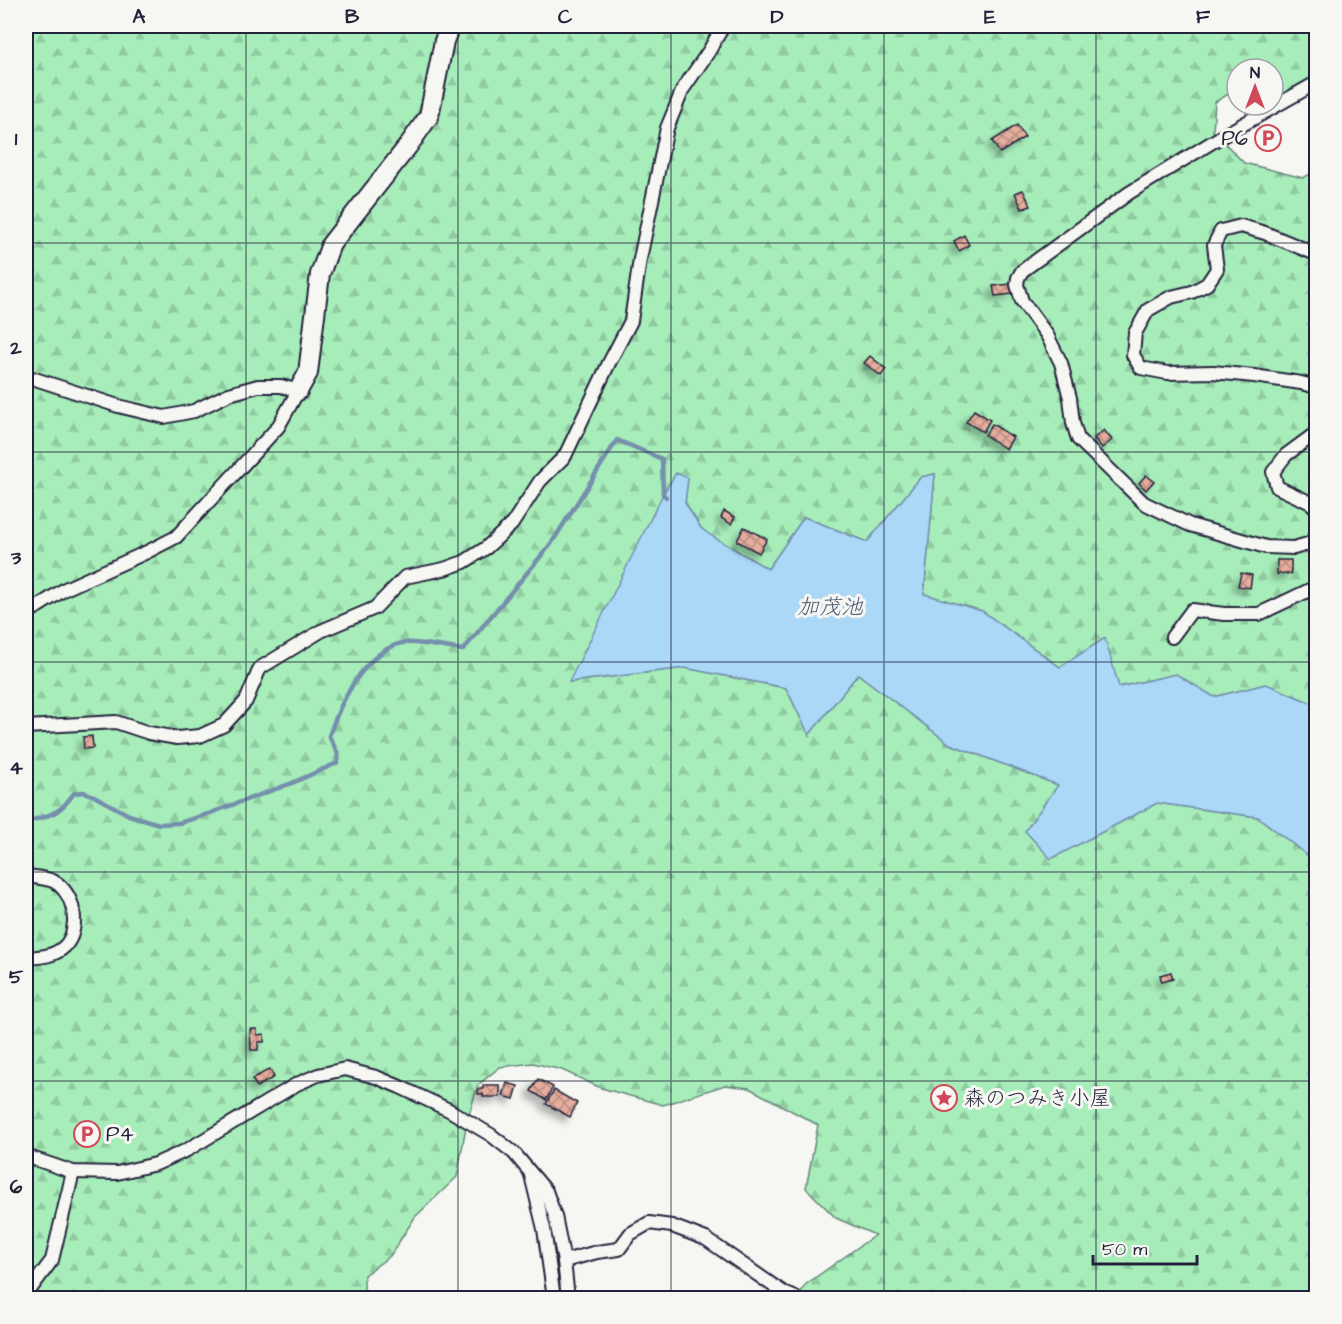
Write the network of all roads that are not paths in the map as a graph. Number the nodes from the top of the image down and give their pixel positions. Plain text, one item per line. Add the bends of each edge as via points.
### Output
1 (450, 26) edge
2 (723, 26) edge
3 (1317, 83) edge
4 (1317, 254) edge
5 (26, 376) edge
6 (1317, 387) edge
7 (297, 391) junction
8 (1317, 433) edge
9 (1317, 508) edge
10 (1317, 535) edge
11 (1317, 587) edge
12 (26, 614) edge
13 (1172, 638) dead end
14 (26, 727) edge
15 (26, 876) edge
16 (26, 958) edge
17 (26, 1156) edge
18 (530, 1171) junction
19 (73, 1172) junction
20 (564, 1261) junction
21 (26, 1295) edge
22 (554, 1299) edge
23 (568, 1299) edge
24 (796, 1299) edge

1 - 7 street via 429,116 331,244 320,274 308,373
2 - 14 street via 683,89 667,128 631,321 565,456 540,480 512,524 464,562 405,577 375,608 321,631 260,668 246,701 224,725 200,736 177,738 116,722
3 - 10 street via 1129,193 1022,271 1017,285 1022,301 1047,335 1061,363 1078,440 1144,503 1190,525 1266,547 1294,548 1311,543
4 - 6 street via 1241,226 1221,231 1214,245 1217,269 1207,284 1148,310 1135,333 1132,355 1141,368 1167,373 1213,372
5 - 7 street via 164,417 194,411 229,394 258,386
7 - 12 street via 278,427 176,537 65,589
8 - 9 street via 1286,456 1273,472 1276,487
11 - 13 street via 1259,614 1192,610
15 - 16 street via 53,881 67,893 74,912 73,934 64,947 50,956
17 - 19 street
18 - 19 street via 491,1135 448,1110 375,1077 345,1069 297,1084 156,1164 117,1173
18 - 20 street via 546,1191
18 - 22 street via 544,1229
19 - 21 street via 52,1260
20 - 23 street
20 - 24 street via 619,1249 630,1234 649,1223 672,1226 706,1239

